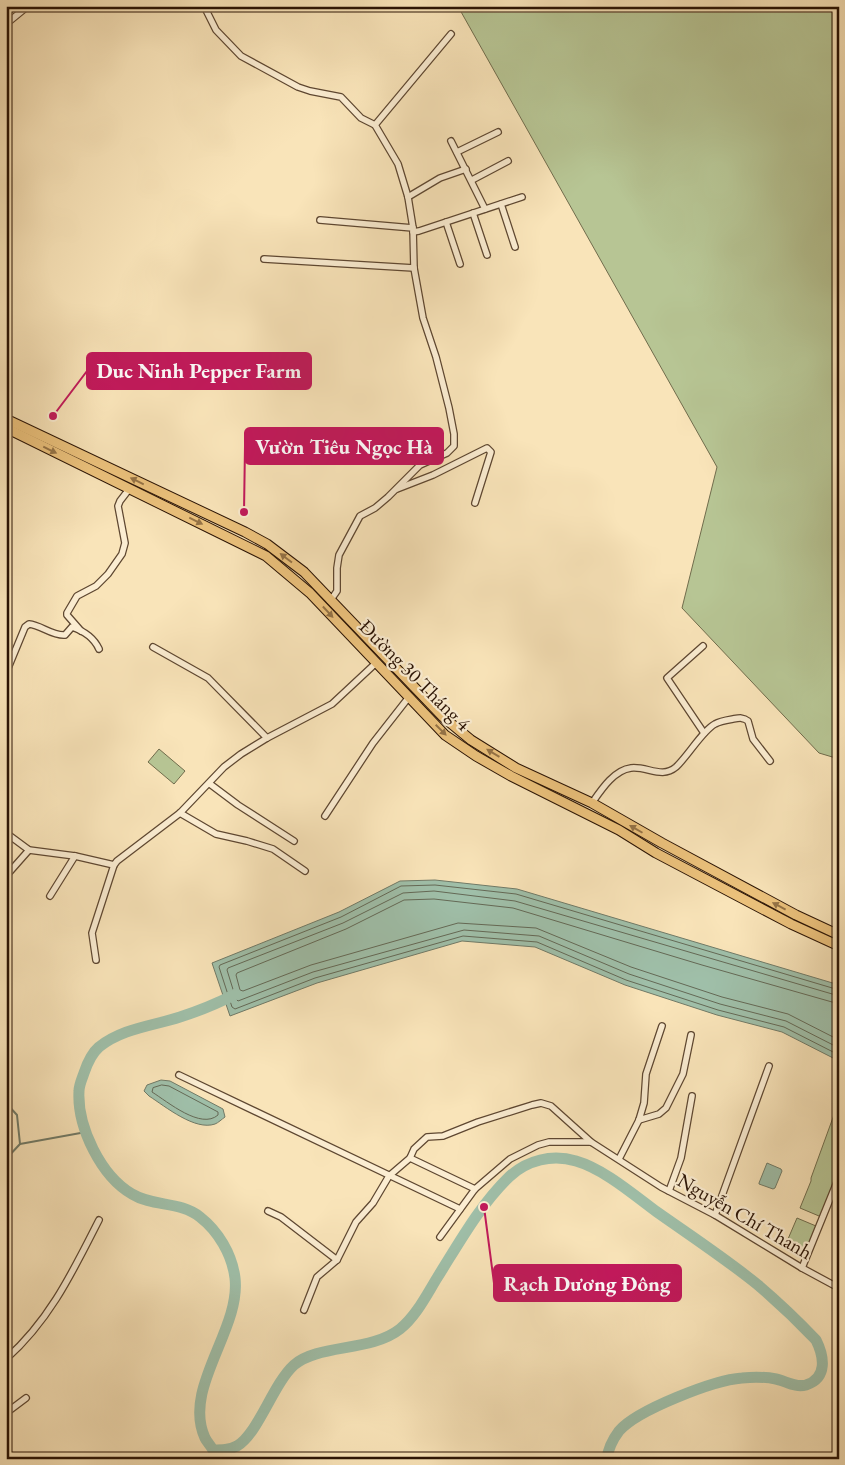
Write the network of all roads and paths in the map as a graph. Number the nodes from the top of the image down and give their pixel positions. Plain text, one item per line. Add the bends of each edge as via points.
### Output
1 (28, 6) edge
2 (204, 6) edge
3 (6, 24) edge
4 (452, 34) dead end
5 (375, 125) junction
6 (498, 132) dead end
7 (451, 141) dead end
8 (457, 152) junction
9 (508, 161) dead end
10 (466, 169) junction
11 (472, 180) junction
12 (408, 197) junction
13 (522, 197) dead end
14 (501, 204) junction
15 (485, 209) junction
16 (473, 213) junction
17 (320, 220) dead end
18 (446, 222) junction
19 (413, 230) junction
20 (515, 247) dead end
21 (487, 255) dead end
22 (264, 259) dead end
23 (460, 264) dead end
24 (414, 268) junction
25 (6, 419) edge
26 (6, 428) edge
27 (130, 488) junction
28 (395, 490) junction
29 (161, 498) junction
30 (475, 502) dead end
31 (245, 532) junction
32 (239, 542) junction
33 (330, 601) junction
34 (81, 631) junction
35 (703, 646) dead end
36 (153, 647) dead end
37 (99, 650) dead end
38 (379, 660) junction
39 (6, 673) edge
40 (408, 697) junction
41 (704, 733) junction
42 (267, 738) junction
43 (770, 761) dead end
44 (516, 768) junction
45 (511, 776) junction
46 (210, 784) junction
47 (592, 803) junction
48 (180, 813) junction
49 (325, 816) dead end
50 (6, 833) edge
51 (294, 841) dead end
52 (662, 844) junction
53 (29, 850) junction
54 (656, 853) junction
55 (75, 856) junction
56 (114, 866) junction
57 (306, 871) dead end
58 (6, 876) edge
59 (50, 896) dead end
60 (796, 915) junction
61 (791, 924) junction
62 (839, 935) edge
63 (839, 946) edge
64 (96, 960) dead end
65 (662, 1026) dead end
66 (691, 1035) dead end
67 (769, 1066) dead end
68 (179, 1075) dead end
69 (692, 1096) dead end
70 (639, 1120) junction
71 (591, 1142) junction
72 (410, 1158) junction
73 (619, 1159) junction
74 (389, 1176) junction
75 (839, 1177) edge
76 (475, 1189) junction
77 (669, 1191) junction
78 (460, 1209) junction
79 (268, 1211) dead end
80 (715, 1215) junction
81 (99, 1220) dead end
82 (440, 1237) dead end
83 (337, 1260) junction
84 (802, 1268) junction
85 (839, 1288) edge
86 (304, 1310) dead end
87 (6, 1359) edge
88 (26, 1398) dead end
89 (6, 1413) edge

1 - 3 street
2 - 5 street via 216,30 241,56 298,87 341,97 360,118
4 - 5 street
5 - 12 street via 398,164
6 - 8 street
7 - 8 street
8 - 10 street
9 - 11 street
10 - 11 street
10 - 12 street via 440,178
11 - 15 street
12 - 19 street
13 - 14 street
14 - 15 street
14 - 20 street
15 - 16 street
16 - 18 street
16 - 21 street
17 - 19 street
18 - 19 street
18 - 23 street
19 - 24 street
22 - 24 street
24 - 28 street via 423,318 449,408 454,441 452,450 420,465
29 -> 25 main road, Đường 30 Tháng 4
26 -> 27 main road, Đường 30 Tháng 4
27 - 29 main road, Đường 30 Tháng 4
27 - 34 street via 118,506 125,543 122,554 96,586 77,596 67,612
28 - 30 street via 487,448 491,452
28 - 33 street via 375,508 360,516 339,555 337,591
29 - 31 main road, Đường 30 Tháng 4
29 -> 32 main road, Đường 30 Tháng 4
31 - 32 main road
33 -> 31 main road, Đường 30 Tháng 4 via 304,572
32 -> 38 main road, Đường 30 Tháng 4 via 266,556 289,574
33 - 38 main road, Đường 30 Tháng 4
34 - 37 street via 96,643
34 - 39 street via 72,627 62,636 27,624
35 - 41 street via 668,678
36 - 42 street via 208,678
38 - 40 main road, Đường 30 Tháng 4
38 - 42 street via 332,704
44 -> 38 main road, Đường 30 Tháng 4 via 471,740
40 -> 45 main road, Đường 30 Tháng 4 via 445,734
40 - 49 street
41 - 43 street via 719,722 746,718 753,739
41 - 47 street via 674,769 659,773 625,769 608,782
42 - 46 street via 235,759
44 - 45 main road
44 - 47 main road, Đường 30 Tháng 4
45 - 54 main road, Đường 30 Tháng 4 via 612,826
46 - 48 street
46 - 51 street
52 -> 47 main road, Đường 30 Tháng 4
48 - 56 street
48 - 57 street via 216,834 273,849
50 - 53 street
52 - 54 main road
60 -> 52 main road, Đường 30 Tháng 4
53 - 55 street
53 - 58 street
54 - 61 main road, Đường 30 Tháng 4
55 - 56 street
55 - 59 street
56 - 64 street via 92,933
60 - 61 main road
60 - 62 main road, Đường 30 Tháng 4
61 - 63 main road, Đường 30 Tháng 4
65 - 70 street via 646,1074 644,1104
66 - 70 street via 683,1074 666,1108 659,1114
67 - 80 street
68 - 74 street
69 - 77 street via 681,1158
70 - 73 street
71 - 72 street, Nguyễn Chí Thanh via 551,1106 541,1103 444,1136 427,1137 414,1149
71 - 73 street, Nguyễn Chí Thanh
71 - 76 street via 557,1141 538,1145 510,1159
72 - 74 street, Nguyễn Chí Thanh
72 - 76 street
73 - 77 street, Nguyễn Chí Thanh
74 - 78 street
74 - 83 street, Nguyễn Chí Thanh via 373,1203 356,1222
75 - 84 street
76 - 78 street
77 - 80 street, Nguyễn Chí Thanh
78 - 82 street
79 - 83 street via 281,1217
80 - 84 street, Nguyễn Chí Thanh
81 - 87 street via 59,1297 25,1342
83 - 86 street via 317,1277
84 - 85 street, Nguyễn Chí Thanh
88 - 89 street

